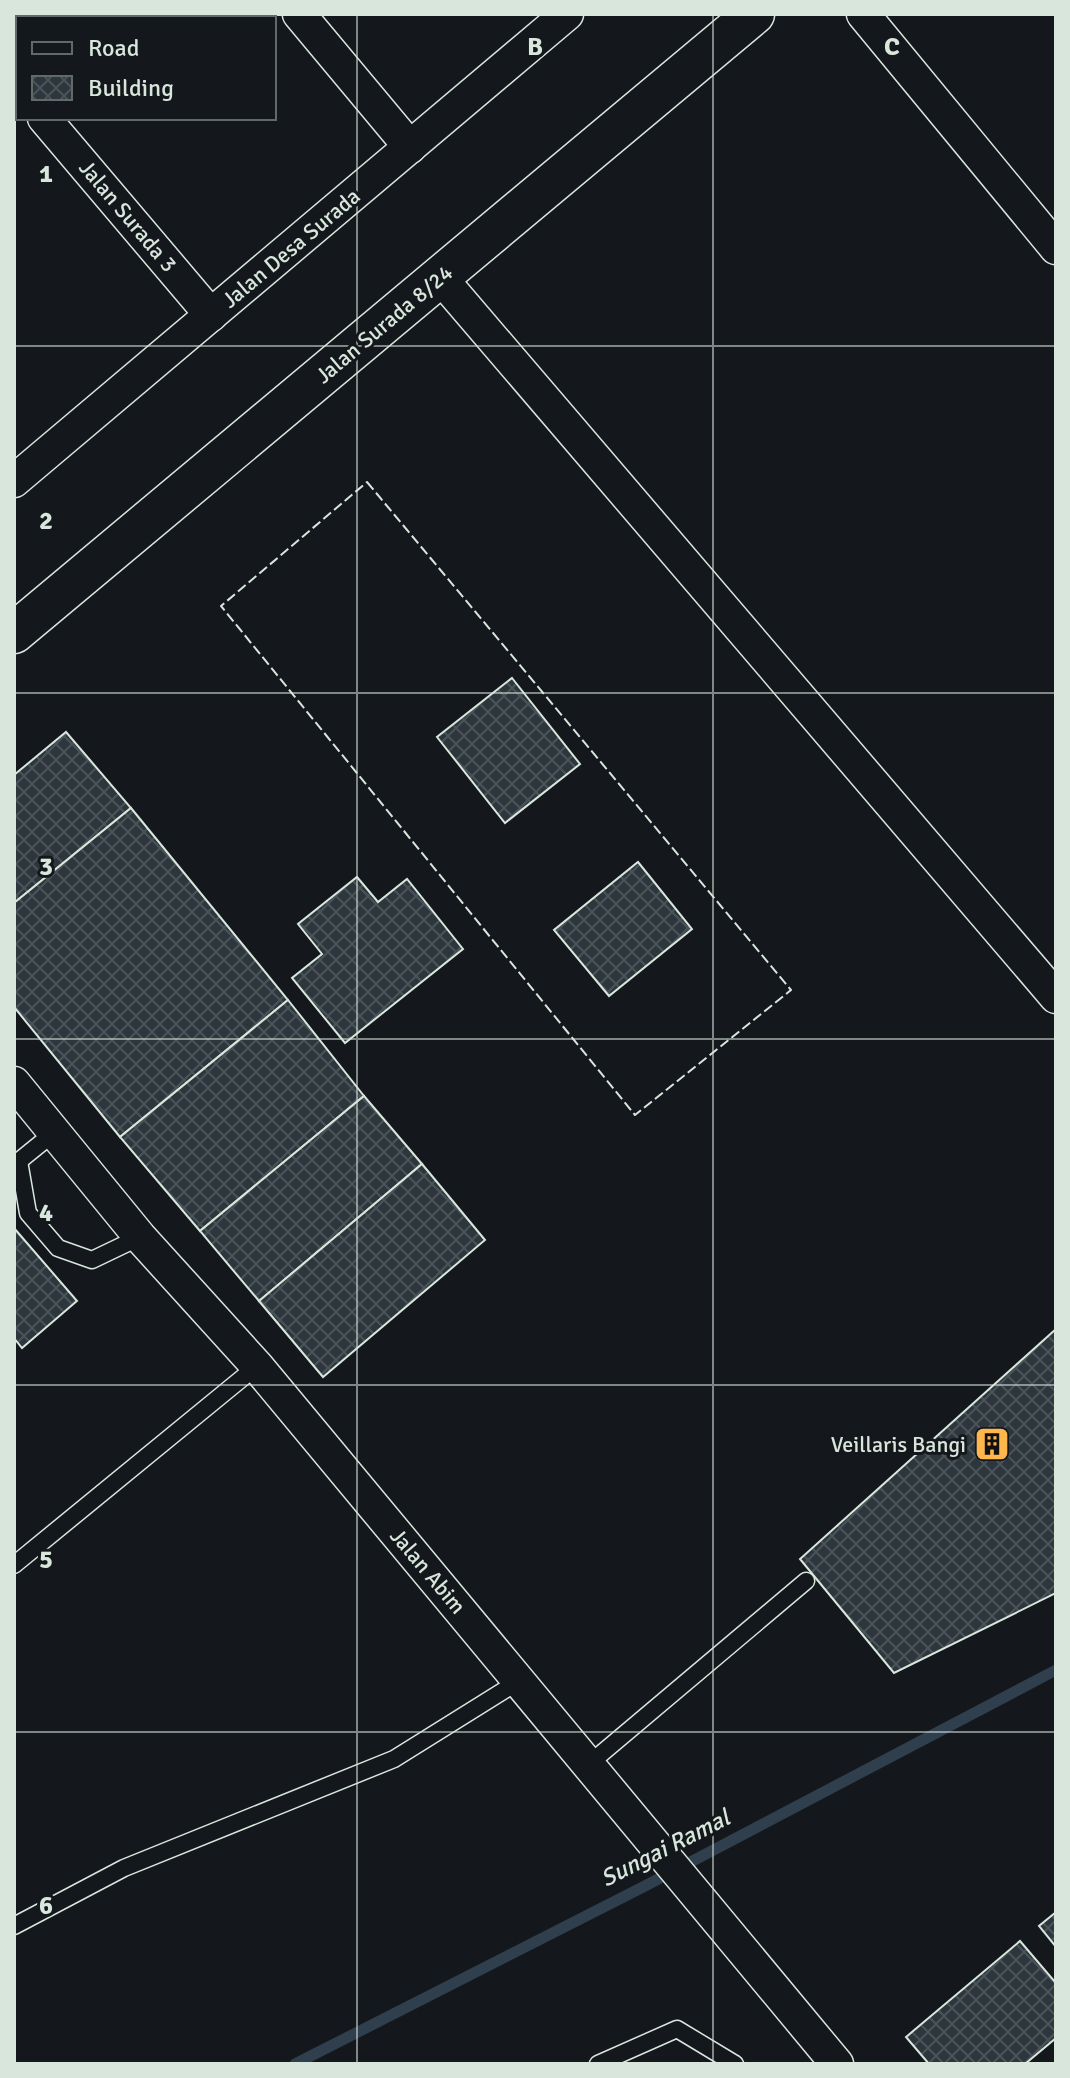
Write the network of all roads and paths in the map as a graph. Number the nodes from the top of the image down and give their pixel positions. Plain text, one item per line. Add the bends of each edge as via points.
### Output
1 (299, 14) edge
2 (567, 14) edge
3 (754, 14) edge
4 (863, 14) edge
5 (46, 120) edge
6 (410, 147) junction
7 (1056, 248) edge
8 (440, 277) junction
9 (211, 315) junction
10 (14, 481) edge
11 (14, 633) edge
12 (1056, 997) edge
13 (14, 1083) edge
14 (56, 1131) junction
15 (16, 1161) edge
16 (140, 1237) junction
17 (257, 1366) junction
18 (14, 1565) edge
19 (806, 1581) dead end
20 (519, 1681) junction
21 (589, 1764) junction
22 (14, 1926) edge
23 (598, 2064) edge
24 (735, 2064) edge
25 (837, 2064) edge

1 - 6 street
2 - 6 street, Jalan Desa Surada
3 - 8 street, Jalan Surada 8/24
4 - 7 street
5 - 9 street, Jalan Surada 3
6 - 9 street, Jalan Desa Surada
8 - 11 street, Jalan Surada 8/24
8 - 12 street
9 - 10 street, Jalan Desa Surada
13 - 14 street, Jalan Abim
14 - 15 lane
14 - 16 street, Jalan Abim
15 - 16 lane via 28,1213 58,1248 92,1260
16 - 17 street, Jalan Abim
17 - 18 lane
17 - 20 street, Jalan Abim
19 - 21 lane
20 - 21 street, Jalan Abim
20 - 22 lane via 394,1759 124,1868
21 - 25 street, Jalan Abim
23 - 24 lane via 677,2029

